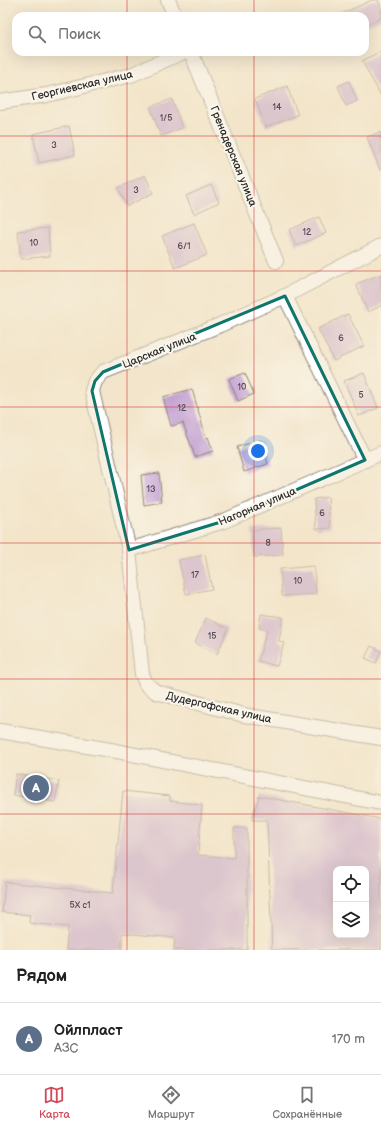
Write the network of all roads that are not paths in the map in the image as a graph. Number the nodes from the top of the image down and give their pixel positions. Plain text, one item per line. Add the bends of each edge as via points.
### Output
1 (168, 0) edge
2 (173, 12) edge
3 (174, 56) edge
4 (193, 56) edge
5 (0, 102) edge
6 (381, 246) edge
7 (276, 261) dead end
8 (285, 296) junction
9 (381, 453) edge
10 (364, 460) junction
11 (129, 550) junction
12 (0, 731) edge
13 (381, 738) edge
14 (381, 803) edge

1 - 2 street
3 - 5 street, Георгиевская улица via 131,75 48,95
4 - 7 street, Гренадерская улица
6 - 8 street, Царская улица
8 - 10 street
8 - 11 street, Царская улица via 103,372 95,381 92,391
9 - 10 street, Нагорная улица
10 - 11 street, Нагорная улица via 224,521
11 - 13 street, Дудергофская улица via 142,674 146,684 156,692 244,714
12 - 14 street via 116,750

